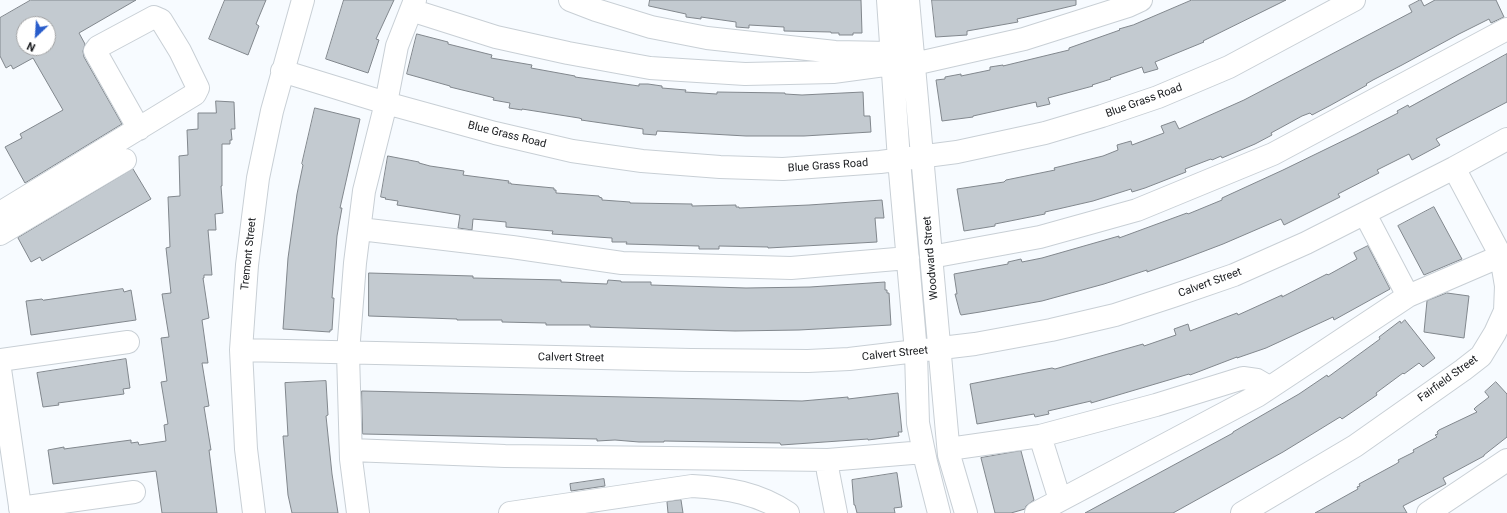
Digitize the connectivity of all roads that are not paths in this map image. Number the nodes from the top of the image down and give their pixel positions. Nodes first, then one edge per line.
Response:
1 (303, 0) edge
2 (570, 0) edge
3 (888, 0) edge
4 (908, 0) edge
5 (1141, 0) edge
6 (1354, 0) edge
7 (413, 5) edge
8 (1507, 29) edge
9 (891, 59) junction
10 (914, 64) junction
11 (282, 71) junction
12 (386, 103) junction
13 (139, 129) junction
14 (1507, 139) edge
15 (922, 158) junction
16 (125, 160) dead end
17 (899, 160) junction
18 (1454, 168) junction
19 (0, 213) edge
20 (1365, 214) junction
21 (360, 229) junction
22 (0, 234) edge
23 (1501, 256) junction
24 (931, 257) junction
25 (908, 258) junction
26 (1408, 296) junction
27 (128, 342) dead end
28 (939, 349) junction
29 (241, 350) junction
30 (916, 352) junction
31 (348, 353) junction
32 (0, 360) edge
33 (0, 369) edge
34 (1269, 387) junction
35 (4, 428) edge
36 (1040, 436) junction
37 (949, 449) junction
38 (351, 450) junction
39 (924, 452) junction
40 (828, 460) junction
41 (1507, 460) edge
42 (134, 492) dead end
43 (1060, 500) junction
44 (21, 511) edge
45 (254, 513) edge
46 (358, 513) edge
47 (510, 513) edge
48 (788, 513) edge
49 (836, 513) edge
50 (939, 513) edge
51 (966, 513) edge
52 (1036, 513) edge
53 (1242, 513) edge
54 (1428, 513) edge

1 - 11 street, Tremont Street
2 - 9 street
3 - 9 street
4 - 10 street, Woodward Street
5 - 10 street
6 - 15 street, Blue Grass Road
7 - 9 street
7 - 12 street
8 - 24 street
9 - 17 street
10 - 15 street, Woodward Street
11 - 12 street, Blue Grass Road
11 - 29 street, Tremont Street
12 - 17 street, Blue Grass Road
12 - 21 street
13 - 13 street
13 - 19 street
14 - 18 street, Calvert Street
15 - 17 street, Blue Grass Road
15 - 24 street, Woodward Street
16 - 22 street
17 - 25 street
18 - 20 street, Calvert Street
18 - 23 street, Fairfield Street
20 - 26 street
20 - 28 street, Calvert Street
21 - 25 street
21 - 31 street
23 - 26 street
23 - 53 street, Fairfield Street
24 - 28 street, Woodward Street
25 - 30 street
26 - 34 street
27 - 32 street
28 - 30 street, Calvert Street
28 - 37 street, Woodward Street
29 - 31 street, Calvert Street
29 - 45 street, Tremont Street
30 - 31 street, Calvert Street
30 - 39 street
31 - 38 street
33 - 35 street
34 - 36 street
34 - 43 street
35 - 44 street
36 - 37 street
36 - 43 street
37 - 51 street, Woodward Street
38 - 40 street
38 - 46 street
39 - 40 street
39 - 50 street
40 - 49 street
41 - 54 street
42 - 44 street
43 - 52 street
47 - 48 street

